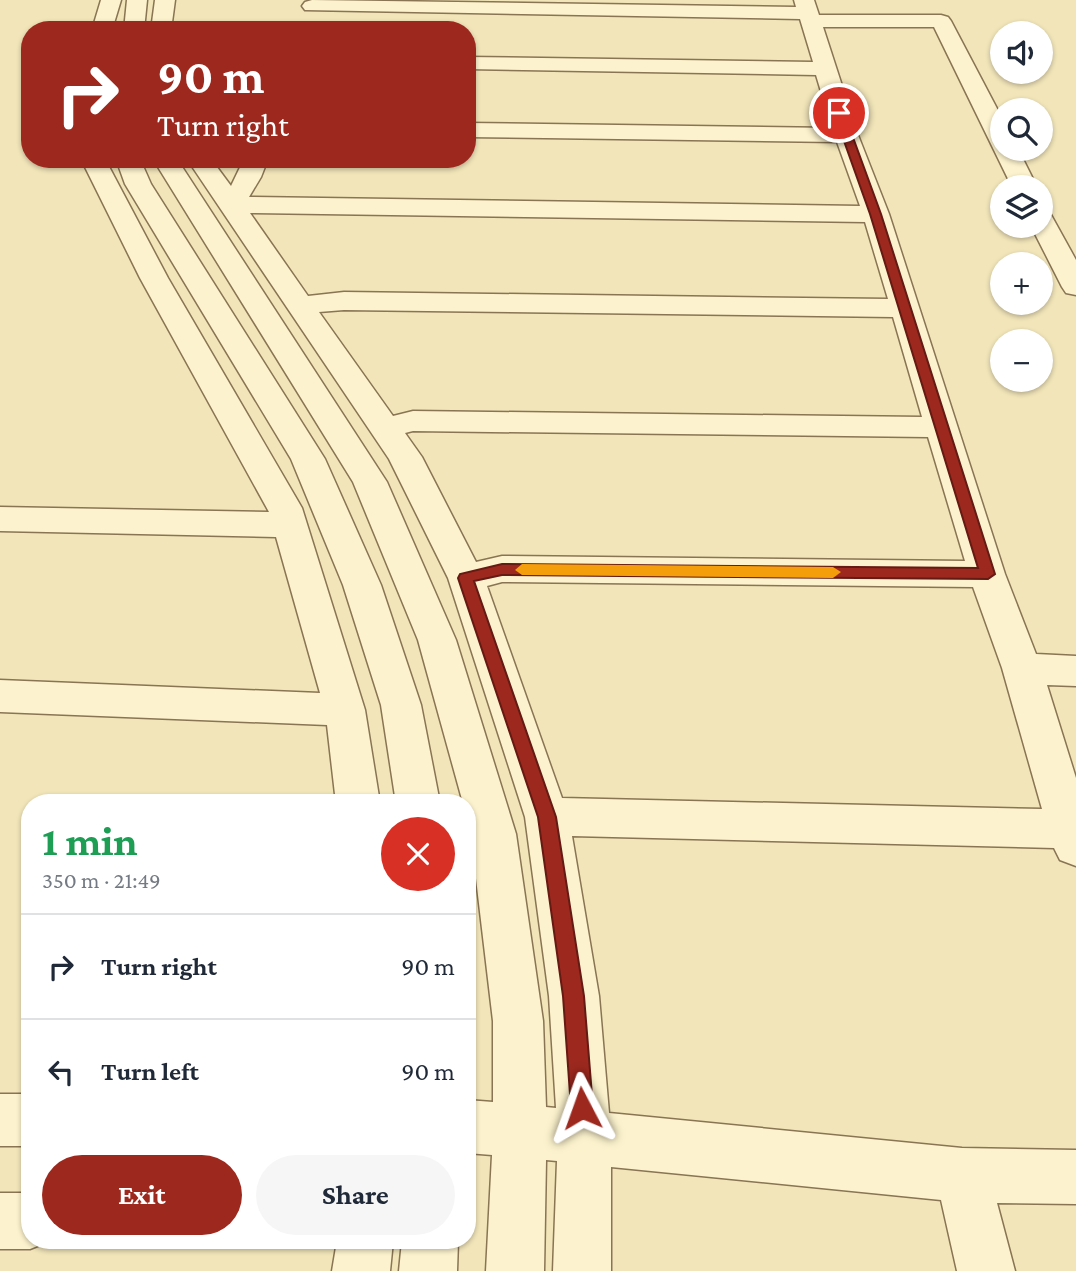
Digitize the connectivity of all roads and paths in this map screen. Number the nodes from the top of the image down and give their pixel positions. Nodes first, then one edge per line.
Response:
1 (111, 0) edge
2 (137, 0) edge
3 (165, 0) edge
4 (313, 3) edge
5 (807, 11) edge
6 (105, 21) edge
7 (135, 21) edge
8 (162, 21) edge
9 (307, 21) edge
10 (476, 63) edge
11 (825, 69) junction
12 (990, 117) edge
13 (476, 130) edge
14 (846, 135) junction
15 (98, 168) edge
16 (132, 168) edge
17 (170, 168) edge
18 (205, 168) edge
19 (252, 168) edge
20 (231, 205) junction
21 (876, 214) junction
22 (1051, 238) edge
23 (1076, 287) edge
24 (300, 304) junction
25 (905, 309) junction
26 (941, 427) junction
27 (386, 428) junction
28 (0, 519) edge
29 (290, 525) junction
30 (988, 574) junction
31 (466, 578) junction
32 (1022, 668) junction
33 (1076, 671) edge
34 (0, 696) edge
35 (345, 710) junction
36 (357, 794) edge
37 (416, 794) edge
38 (547, 817) junction
39 (1073, 837) edge
40 (0, 1120) edge
41 (21, 1120) edge
42 (476, 1127) edge
43 (520, 1130) junction
44 (584, 1136) junction
45 (962, 1175) junction
46 (1076, 1177) edge
47 (0, 1221) edge
48 (21, 1221) edge
49 (364, 1249) edge
50 (429, 1249) edge
51 (361, 1271) edge
52 (428, 1271) edge
53 (515, 1271) edge
54 (582, 1271) edge
55 (986, 1271) edge

1 - 6 street
2 - 7 street
3 - 8 street
4 - 5 street
4 - 9 street
5 - 11 street
5 - 12 street
10 - 11 street
11 - 14 street
13 - 14 street
14 - 21 street
15 - 29 street
16 - 37 street
17 - 43 street
18 - 20 street
19 - 20 street
20 - 21 street
20 - 24 street
21 - 25 street
22 - 23 street
24 - 25 street
24 - 27 street
25 - 26 street
26 - 27 street
26 - 30 street
27 - 31 street
28 - 29 street
29 - 35 street
30 - 31 street
30 - 32 street
31 - 38 street
32 - 33 street
32 - 39 street
34 - 35 street
35 - 36 street
38 - 39 street
38 - 44 street
40 - 41 street
42 - 43 street
43 - 44 street
43 - 53 street
44 - 45 street
44 - 54 street
45 - 46 street
45 - 55 street
47 - 48 street
49 - 51 street
50 - 52 street

